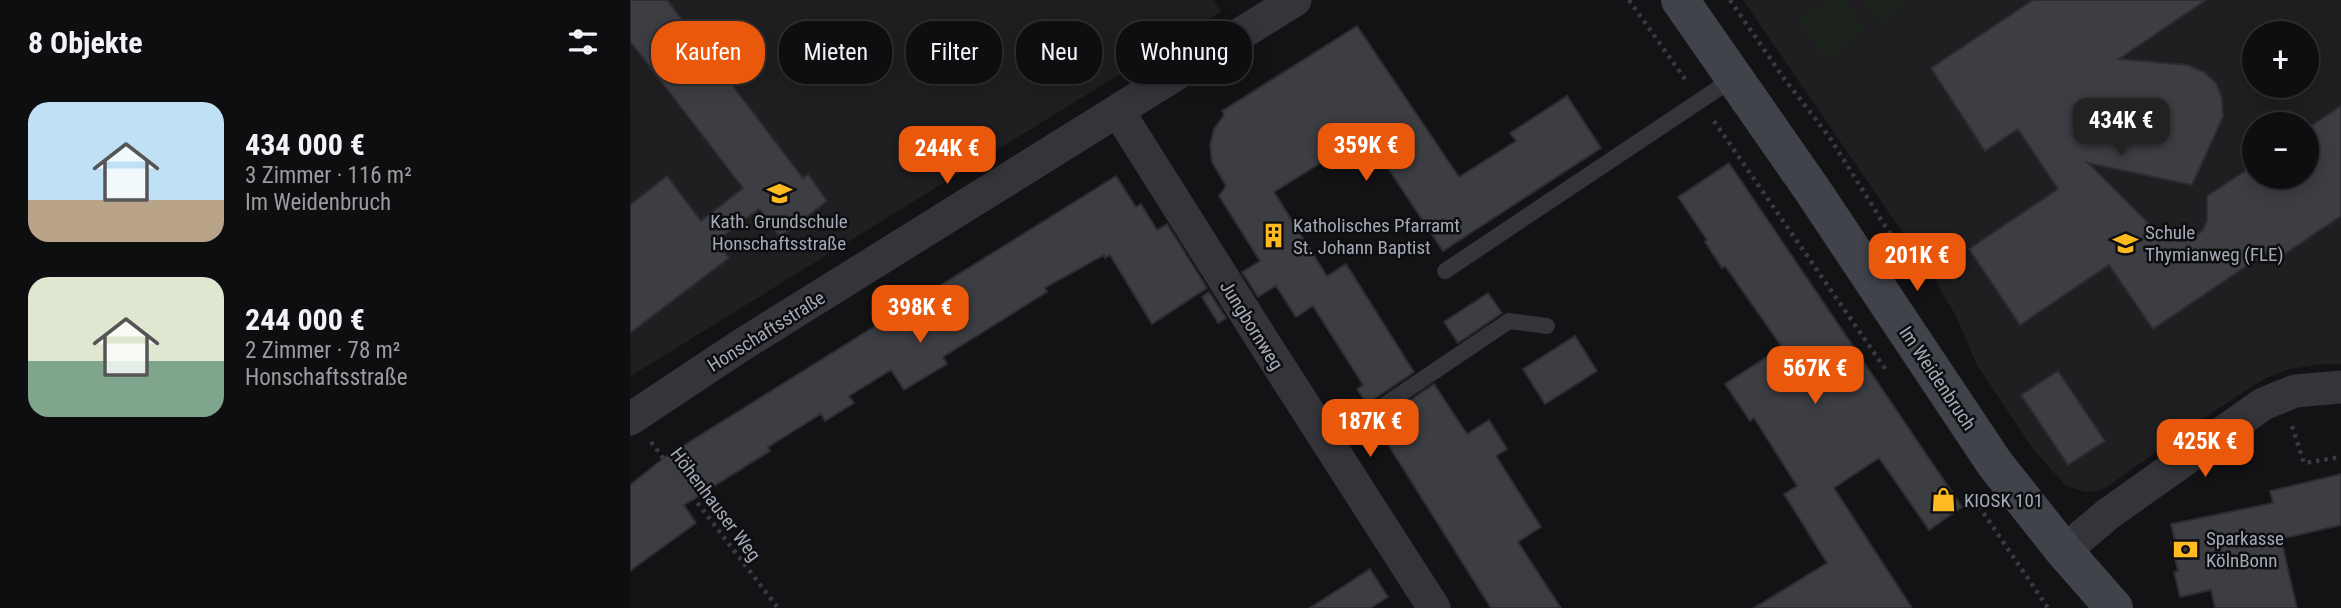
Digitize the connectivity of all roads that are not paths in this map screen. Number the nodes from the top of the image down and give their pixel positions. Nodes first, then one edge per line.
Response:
1 (1295, 0) edge
2 (1680, 0) edge
3 (1734, 78) junction
4 (1118, 111) junction
5 (1445, 271) dead end
6 (1547, 326) dead end
7 (2341, 387) edge
8 (631, 418) edge
9 (1328, 443) junction
10 (2064, 551) junction
11 (1434, 608) edge
12 (2114, 608) edge

1 - 4 street, Honschaftsstraße
2 - 3 street, Im Weidenbruch
3 - 5 lane
3 - 10 street, Im Weidenbruch
4 - 8 street, Honschaftsstraße
4 - 9 street, Jungbornweg
6 - 9 lane
7 - 10 street
9 - 11 street, Jungbornweg
10 - 12 street, Im Weidenbruch

